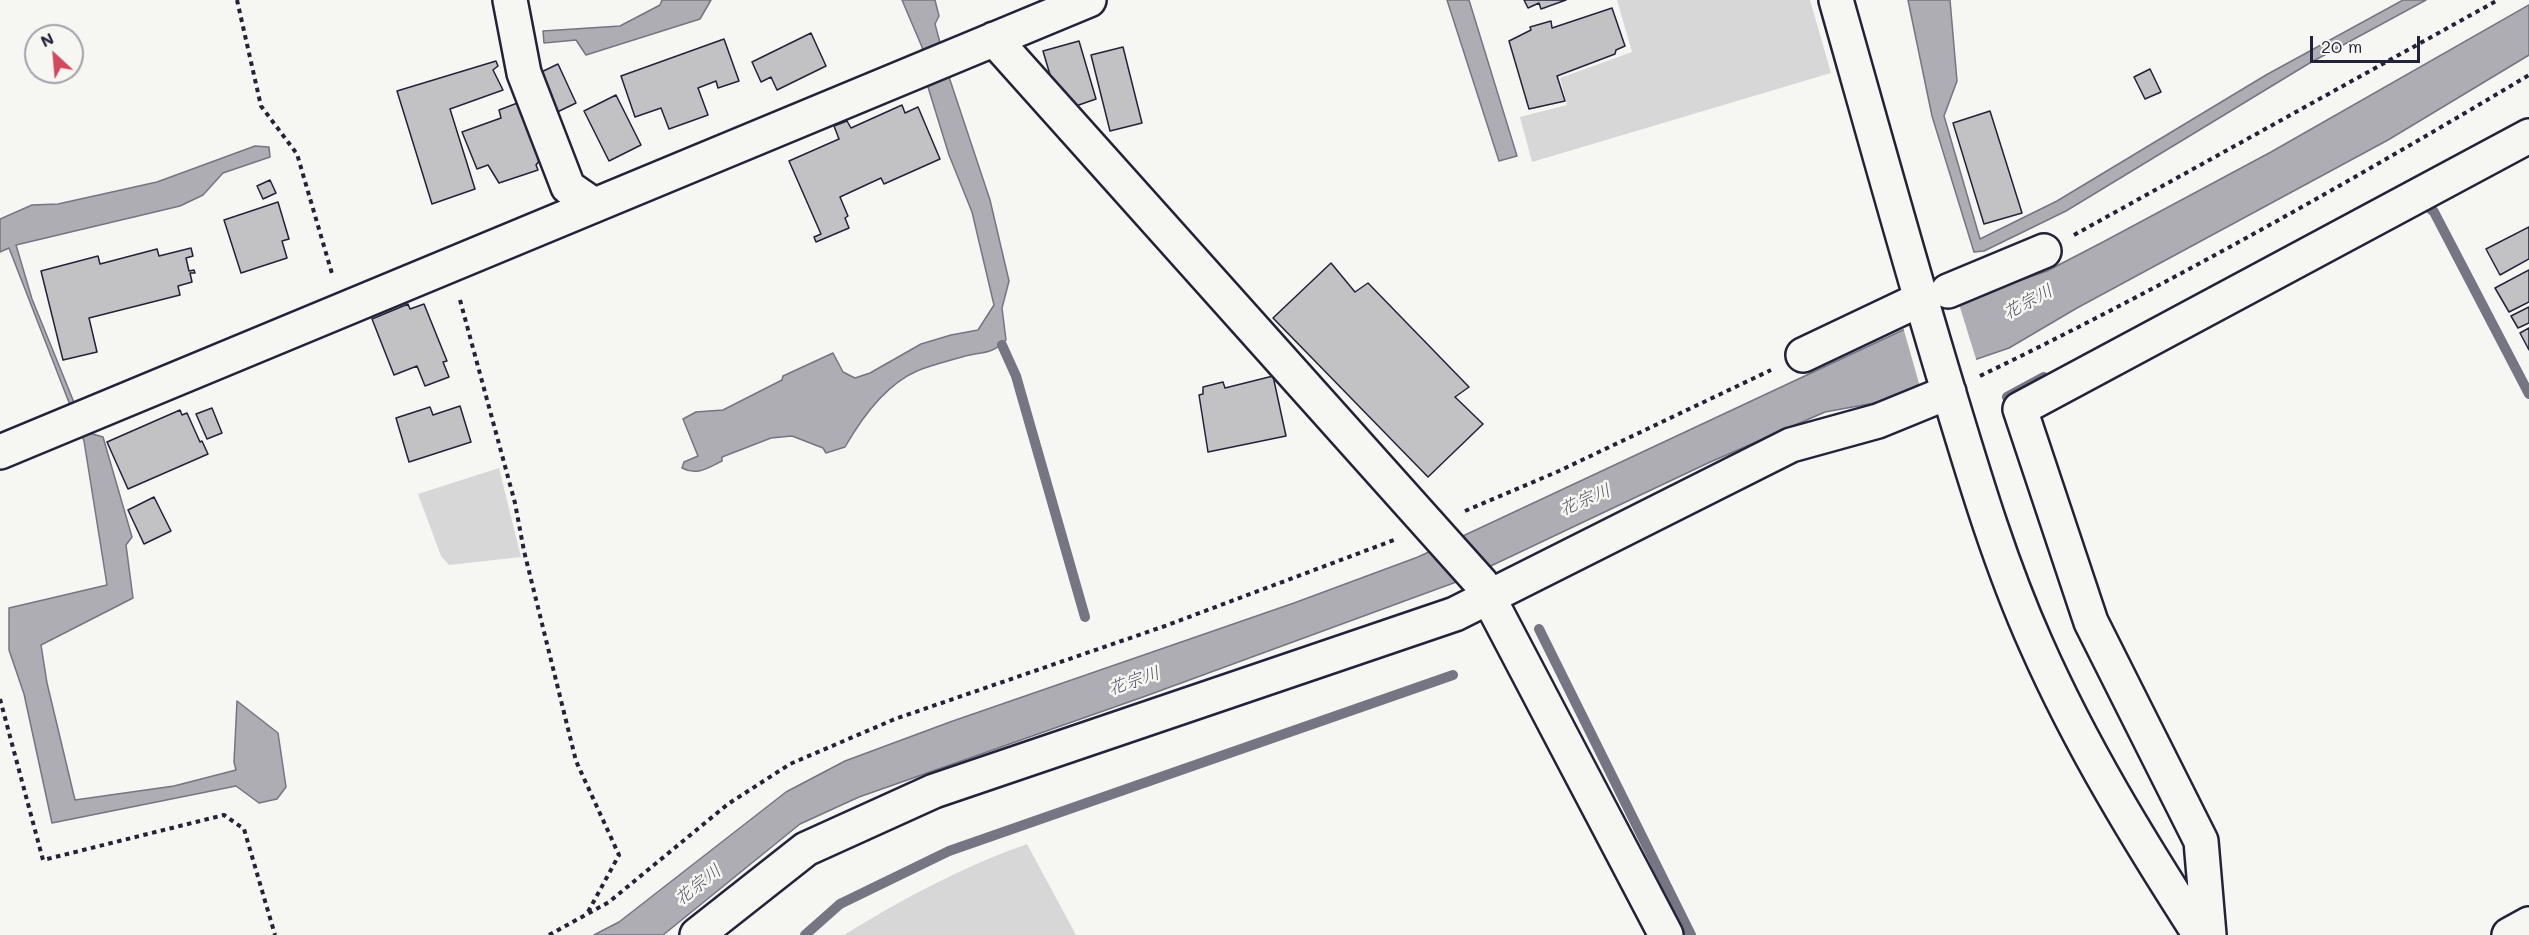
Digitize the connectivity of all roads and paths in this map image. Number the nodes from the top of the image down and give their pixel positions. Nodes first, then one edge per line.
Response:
1 (237, 0) edge
2 (510, 0) edge
3 (1836, 0) edge
4 (2498, 0) edge
5 (1076, 3) edge
6 (994, 39) junction
7 (2529, 75) edge
8 (2529, 136) edge
9 (594, 205) junction
10 (2044, 251) joint
11 (450, 265) junction
12 (1931, 300) junction
13 (343, 310) junction
14 (1803, 355) joint
15 (1956, 385) junction
16 (0, 452) edge
17 (1437, 532) junction
18 (1485, 590) junction
19 (0, 699) edge
20 (588, 913) junction
21 (2529, 924) edge
22 (275, 935) edge
23 (549, 935) edge
24 (697, 935) edge
25 (1666, 935) edge
26 (2200, 935) edge
27 (2209, 935) edge
28 (2509, 935) edge

1 - 13 path
2 - 9 street
3 - 12 street
4 - 10 path
5 - 6 street
6 - 9 street
6 - 17 street
7 - 15 path
8 - 27 street
9 - 11 street
10 - 12 street
11 - 13 street
11 - 20 path
12 - 14 street
12 - 15 street
13 - 16 street
14 - 17 path
15 - 18 street
15 - 26 street
17 - 18 street
17 - 20 path
18 - 24 street
18 - 25 street
19 - 22 path
20 - 23 path
21 - 28 street

